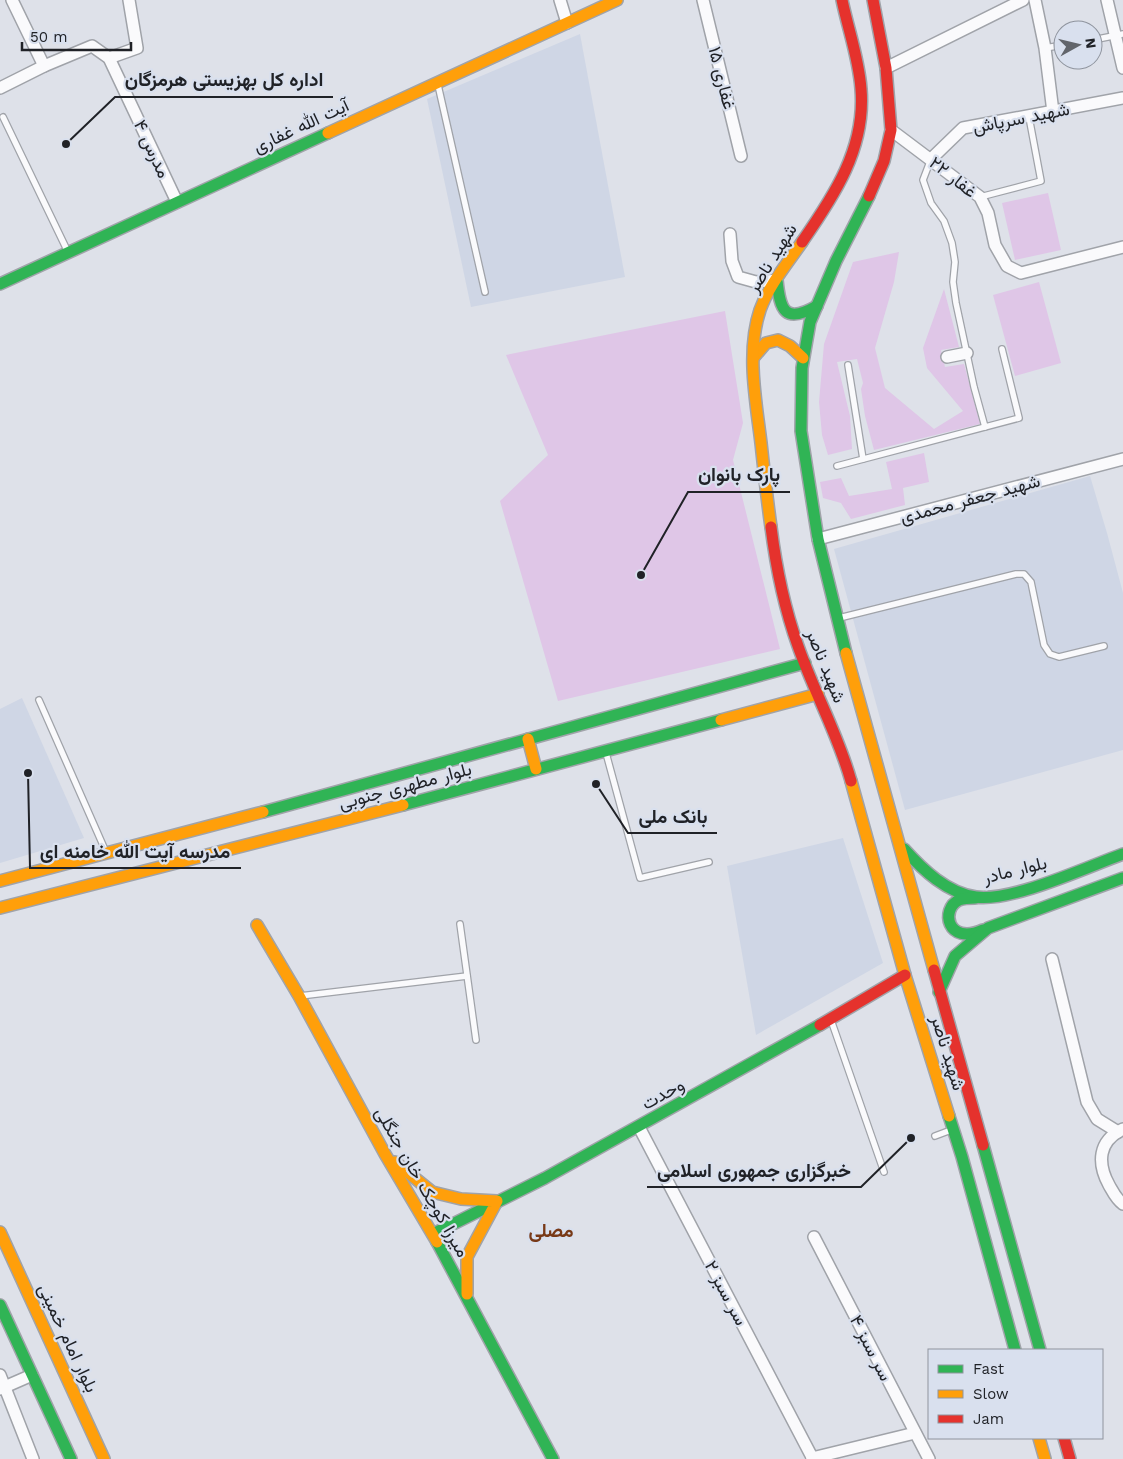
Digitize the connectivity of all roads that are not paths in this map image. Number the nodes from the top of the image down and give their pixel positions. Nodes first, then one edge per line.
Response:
1 (12, 0) edge
2 (129, 0) edge
3 (560, 0) edge
4 (617, 0) edge
5 (703, 0) edge
6 (842, 0) edge
7 (874, 0) edge
8 (1023, 0) edge
9 (1035, 0) edge
10 (1108, 0) edge
11 (567, 23) junction
12 (1119, 35) edge
13 (1103, 38) edge
14 (1053, 47) edge
15 (1045, 48) junction
16 (109, 58) junction
17 (44, 66) junction
18 (886, 68) junction
19 (1123, 68) edge
20 (438, 82) junction
21 (0, 88) edge
22 (1123, 98) edge
23 (1052, 112) junction
24 (4, 117) dead end
25 (1029, 117) junction
26 (891, 130) junction
27 (741, 156) dead end
28 (931, 159) junction
29 (980, 197) junction
30 (177, 202) junction
31 (730, 234) dead end
32 (1123, 247) edge
33 (68, 253) junction
34 (777, 280) junction
35 (0, 284) edge
36 (485, 292) dead end
37 (817, 306) junction
38 (1002, 349) dead end
39 (967, 353) junction
40 (754, 357) junction
41 (947, 357) dead end
42 (803, 358) junction
43 (848, 365) dead end
44 (985, 427) junction
45 (862, 459) junction
46 (1123, 459) edge
47 (837, 466) dead end
48 (818, 539) junction
49 (836, 618) junction
50 (1104, 646) dead end
51 (805, 663) junction
52 (818, 694) junction
53 (39, 700) dead end
54 (528, 739) junction
55 (606, 751) junction
56 (536, 770) junction
57 (901, 846) junction
58 (161, 853) junction
59 (106, 854) junction
60 (1123, 854) edge
61 (709, 862) dead end
62 (1123, 878) edge
63 (0, 881) edge
64 (977, 898) junction
65 (0, 908) edge
66 (460, 924) dead end
67 (257, 925) dead end
68 (988, 928) junction
69 (1052, 959) dead end
70 (905, 975) junction
71 (467, 976) junction
72 (940, 992) junction
73 (299, 996) junction
74 (831, 1019) junction
75 (476, 1040) dead end
76 (639, 1127) junction
77 (953, 1129) junction
78 (1120, 1130) edge
79 (935, 1136) dead end
80 (985, 1149) junction
81 (385, 1154) junction
82 (962, 1157) junction
83 (884, 1172) dead end
84 (498, 1201) junction
85 (1123, 1204) edge
86 (0, 1232) edge
87 (433, 1234) junction
88 (814, 1237) dead end
89 (467, 1297) junction
90 (0, 1305) edge
91 (1015, 1349) edge
92 (1040, 1349) edge
93 (0, 1375) edge
94 (32, 1375) junction
95 (3, 1388) edge
96 (915, 1433) junction
97 (1039, 1439) edge
98 (1064, 1439) edge
99 (33, 1459) edge
100 (70, 1459) edge
101 (104, 1459) edge
102 (553, 1459) edge
103 (813, 1459) edge
104 (929, 1459) edge
105 (1045, 1459) edge
106 (1070, 1459) edge

1 - 17 street
2 - 16 street
3 - 11 street
4 - 11 main road, آیت الله غفاری
5 - 27 street, غفاری ۱۵
6 - 34 main road, شهید ناصر
7 - 18 main road, شهید ناصر
8 - 18 street
9 - 15 street
10 - 12 street
11 - 20 main road, آیت الله غفاری
12 - 13 lane
12 - 19 street
14 - 15 lane
15 - 23 street
16 - 17 street
16 - 30 street, مدرس ۴
17 - 21 street
18 - 26 main road, شهید ناصر
20 - 30 main road, آیت الله غفاری
20 - 36 lane
22 - 23 street, شهید سرپاش
23 - 25 street, شهید سرپاش
24 - 33 lane
25 - 28 street, شهید سرپاش
25 - 29 lane
26 - 28 street, غفار ۲۲
26 - 37 main road, شهید ناصر
28 - 29 street, غفار ۲۲
28 - 39 lane
29 - 32 street, غفار ۲۲
30 - 33 main road, آیت الله غفاری
31 - 34 street
33 - 35 main road, آیت الله غفاری
34 - 37 main road
34 - 40 main road, شهید ناصر
37 - 42 main road, شهید ناصر
38 - 44 lane
39 - 41 street
39 - 44 lane
40 - 42 main road
40 - 51 main road, شهید ناصر
42 - 48 main road, شهید ناصر
43 - 45 lane
44 - 45 lane
45 - 47 lane
46 - 48 street, شهید جعفر محمدی
48 - 49 main road, شهید ناصر
49 - 50 lane
49 - 57 main road, شهید ناصر
51 - 52 main road, شهید ناصر
51 - 54 main road, بلوار مطهری جنوبی
52 - 55 main road, بلوار مطهری جنوبی
52 - 70 main road, شهید ناصر
53 - 59 lane
54 - 56 main road
54 - 58 main road, بلوار مطهری جنوبی
55 - 56 main road, بلوار مطهری جنوبی
55 - 61 lane
56 - 58 main road, بلوار مطهری جنوبی
57 - 64 main road, بلوار مادر
57 - 72 main road, شهید ناصر
58 - 59 main road, بلوار مطهری جنوبی
58 - 65 main road, بلوار مطهری جنوبی
59 - 63 main road, بلوار مطهری جنوبی
60 - 64 main road, بلوار مادر
62 - 68 main road
64 - 68 main road
66 - 71 lane
67 - 73 main road, میرزا کوچک خان جنگلی
68 - 72 main road
69 - 78 street
70 - 74 main road, وحدت
70 - 77 main road, شهید ناصر
71 - 73 lane
71 - 75 lane
72 - 80 main road, شهید ناصر
73 - 81 main road, میرزا کوچک خان جنگلی
74 - 76 main road, وحدت
74 - 83 lane
76 - 84 main road, وحدت
76 - 103 street, سر سبز ۲
77 - 79 lane
77 - 82 main road, شهید ناصر
78 - 85 street
80 - 82 main road
80 - 92 main road, شهید ناصر
81 - 84 main road
81 - 87 main road, میرزا کوچک خان جنگلی
82 - 91 main road, شهید ناصر
84 - 87 main road, وحدت
84 - 89 main road
86 - 101 main road, بلوار امام خمینی
87 - 89 main road, میرزا کوچک خان جنگلی
88 - 96 street, سر سبز ۴
89 - 102 main road, میرزا کوچک خان جنگلی
90 - 94 main road
93 - 95 street
94 - 95 street
94 - 100 main road
95 - 99 street
96 - 103 street
96 - 104 street, سر سبز ۴
97 - 105 main road
98 - 106 main road

